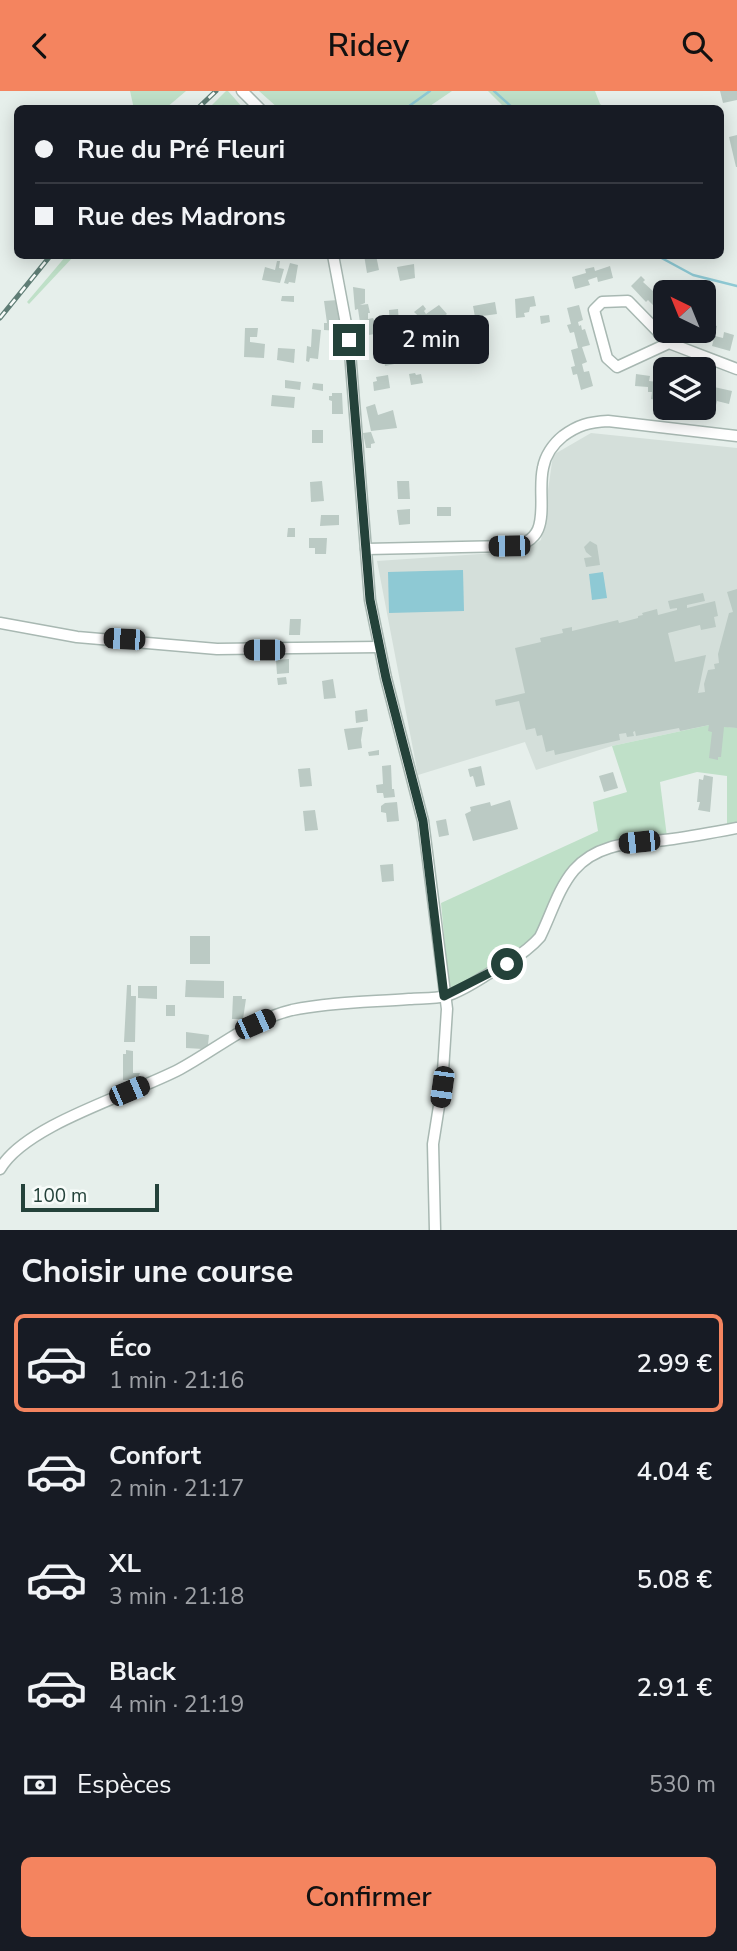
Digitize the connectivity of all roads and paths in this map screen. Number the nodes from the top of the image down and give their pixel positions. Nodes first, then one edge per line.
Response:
1 (242, 91) edge
2 (256, 105) edge
3 (334, 259) edge
4 (669, 343) junction
5 (737, 369) edge
6 (737, 436) edge
7 (366, 549) junction
8 (0, 623) edge
9 (379, 647) junction
10 (737, 828) edge
11 (444, 996) junction
12 (0, 1169) edge
13 (435, 1230) edge

1 - 2 street
3 - 7 street
4 - 4 street
4 - 5 street
6 - 7 street
7 - 9 street
8 - 9 street
9 - 11 street
10 - 11 street
11 - 12 street
11 - 13 street

